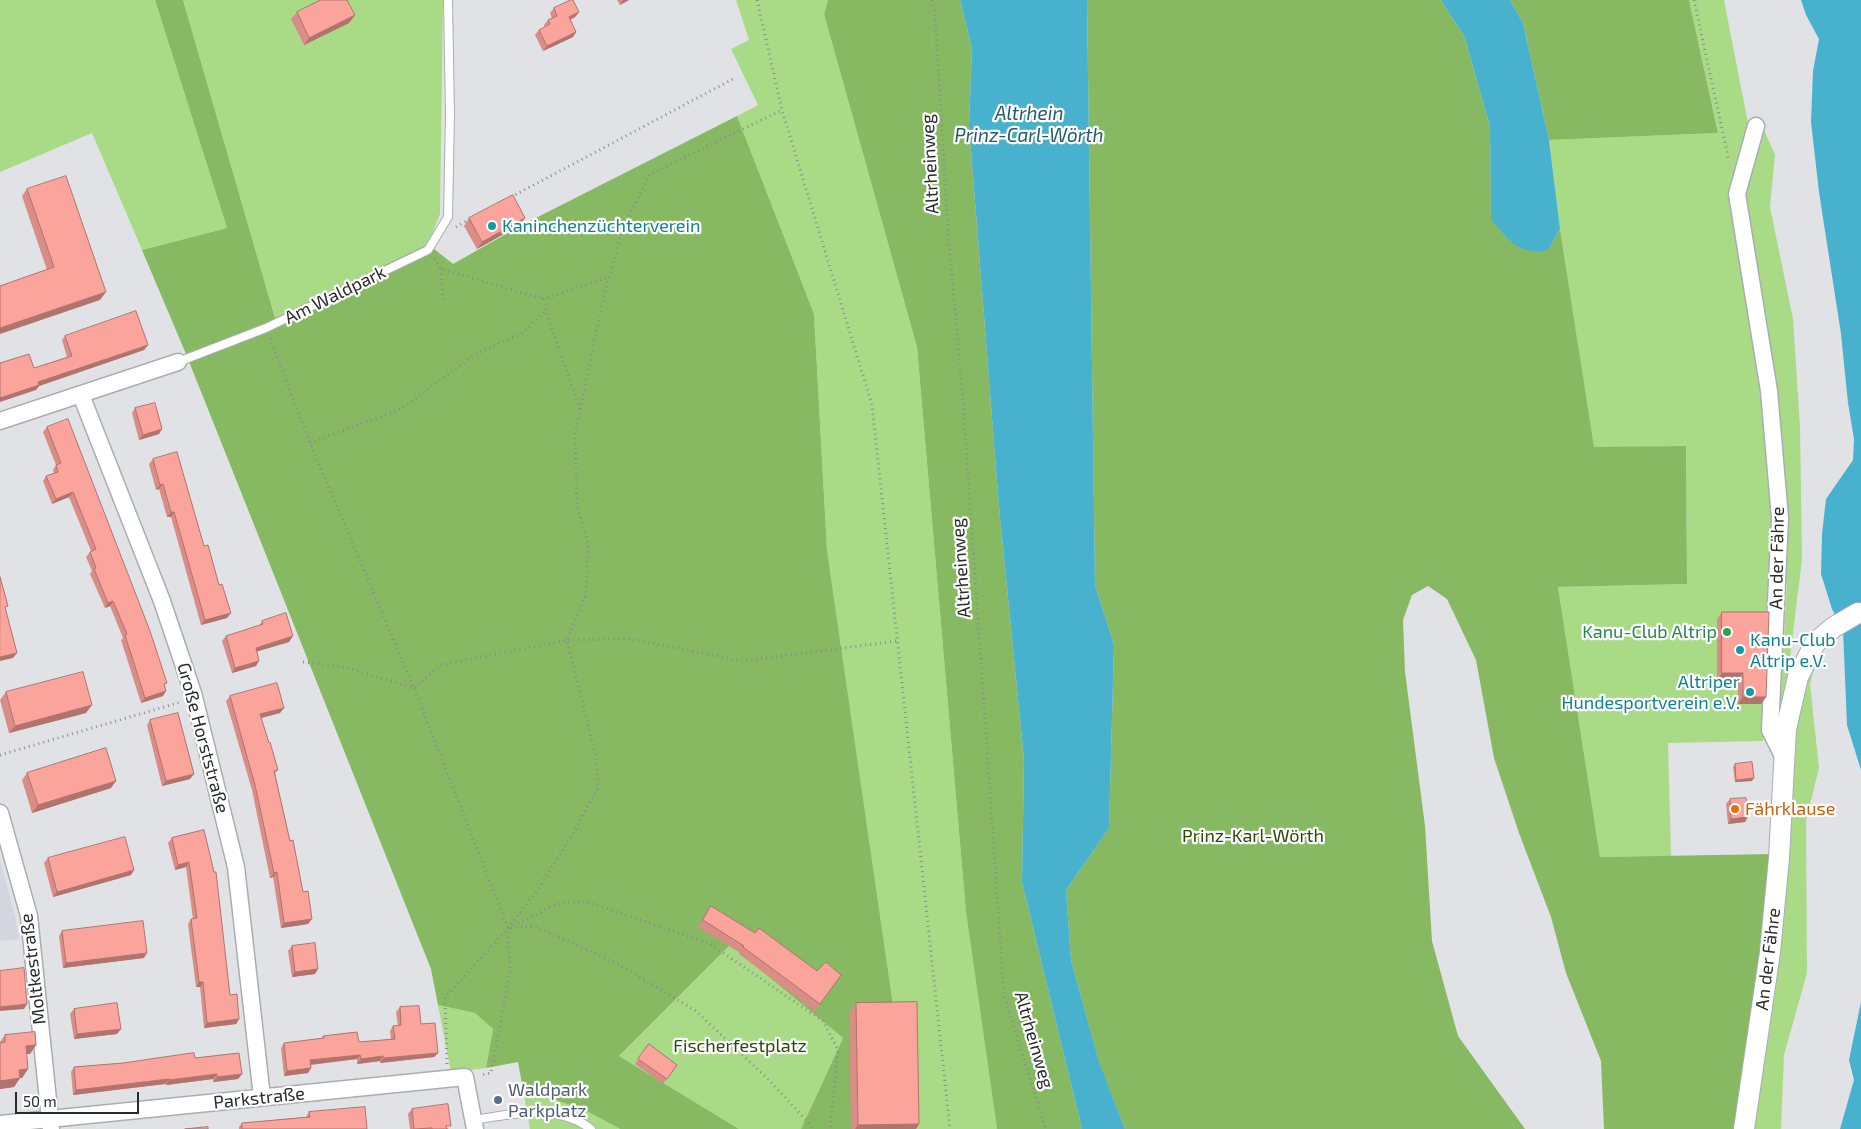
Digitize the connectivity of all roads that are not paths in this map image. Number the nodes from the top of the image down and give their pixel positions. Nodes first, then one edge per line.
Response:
1 (448, 0) edge
2 (1756, 126) dead end
3 (178, 362) joint
4 (81, 395) junction
5 (0, 421) edge
6 (1858, 613) dead end
7 (1784, 758) junction
8 (0, 813) edge
9 (262, 1097) junction
10 (0, 1124) edge
11 (50, 1124) edge
12 (474, 1125) edge
13 (591, 1129) edge
14 (1744, 1129) edge

1 - 3 lane, Am Waldpark
2 - 7 street, An der Fähre
3 - 4 street, Am Waldpark
4 - 5 street, Am Waldpark
4 - 9 street, Große Horststraße
6 - 7 street
7 - 14 street, An der Fähre
8 - 11 street, Moltkestraße
9 - 11 street, Parkstraße
9 - 12 street, Parkstraße
10 - 11 street, Parkstraße
12 - 13 lane

